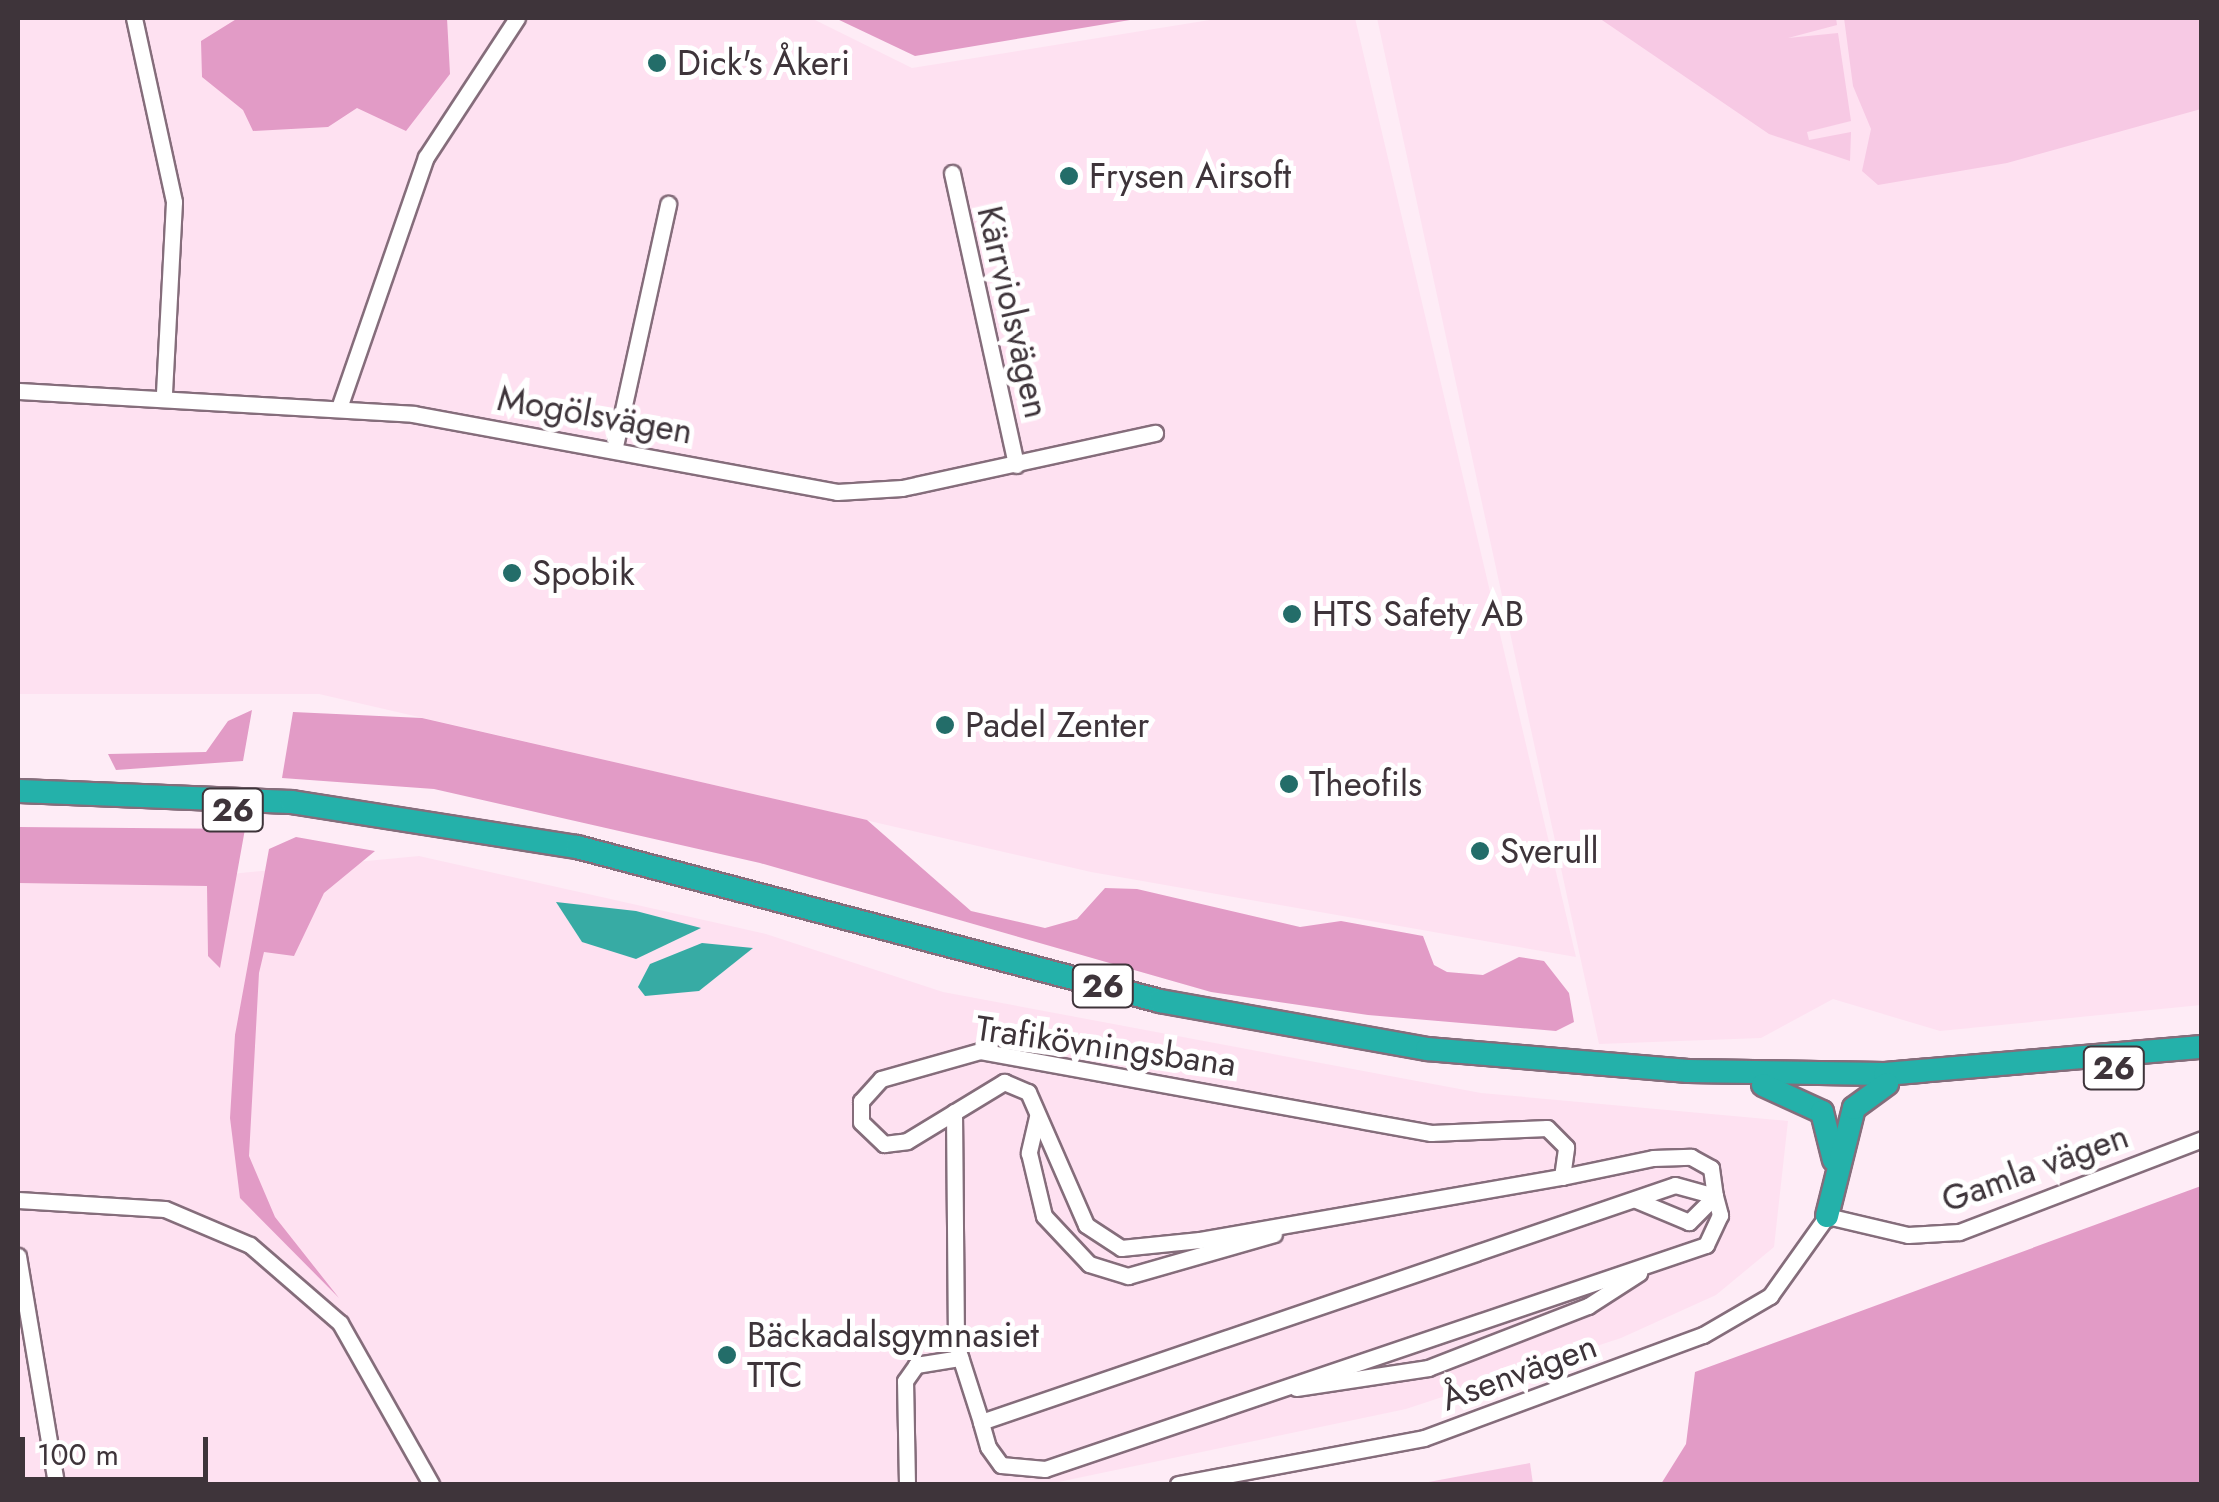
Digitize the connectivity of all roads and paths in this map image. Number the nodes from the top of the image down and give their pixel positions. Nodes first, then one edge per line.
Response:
1 (134, 18) edge
2 (517, 18) edge
3 (952, 173) dead end
4 (668, 204) dead end
5 (18, 391) edge
6 (164, 394) junction
7 (340, 405) junction
8 (1155, 433) dead end
9 (615, 446) junction
10 (1016, 464) junction
11 (18, 791) edge
12 (18, 802) edge
13 (2202, 1047) edge
14 (2202, 1056) edge
15 (1888, 1084) junction
16 (1763, 1085) junction
17 (954, 1112) junction
18 (1037, 1117) junction
19 (2202, 1139) edge
20 (1835, 1174) junction
21 (1562, 1177) junction
22 (1714, 1196) junction
23 (18, 1200) edge
24 (1636, 1200) junction
25 (1827, 1216) junction
26 (1307, 1221) junction
27 (18, 1256) edge
28 (1658, 1260) junction
29 (960, 1358) junction
30 (1282, 1388) junction
31 (981, 1422) junction
32 (56, 1484) edge
33 (432, 1484) edge
34 (907, 1484) edge
35 (1178, 1484) edge

1 - 6 street
2 - 7 street
3 - 10 street, Kärrviolsvägen
4 - 9 street
5 - 6 street, Mogölsvägen
6 - 7 street, Mogölsvägen
7 - 9 street, Mogölsvägen
8 - 10 street, Mogölsvägen
9 - 10 street, Mogölsvägen
11 - 13 highway, 26
12 - 16 highway, 26
14 - 15 highway, 26
15 - 16 highway, 26
15 - 20 highway
16 - 20 highway
17 - 18 street, Trafikövningsbana
17 - 21 street, Trafikövningsbana
17 - 29 street
18 - 26 street, Trafikövningsbana
18 - 26 street, Trafikövningsbana
19 - 25 street, Gamla vägen
20 - 25 highway
21 - 22 street, Trafikövningsbana
21 - 26 street, Trafikövningsbana
22 - 24 street
22 - 24 street
22 - 28 street
23 - 33 street
24 - 31 street
25 - 35 street, Åsenvägen
27 - 32 street
28 - 30 street
28 - 30 street
29 - 31 street
29 - 34 street
30 - 31 street

